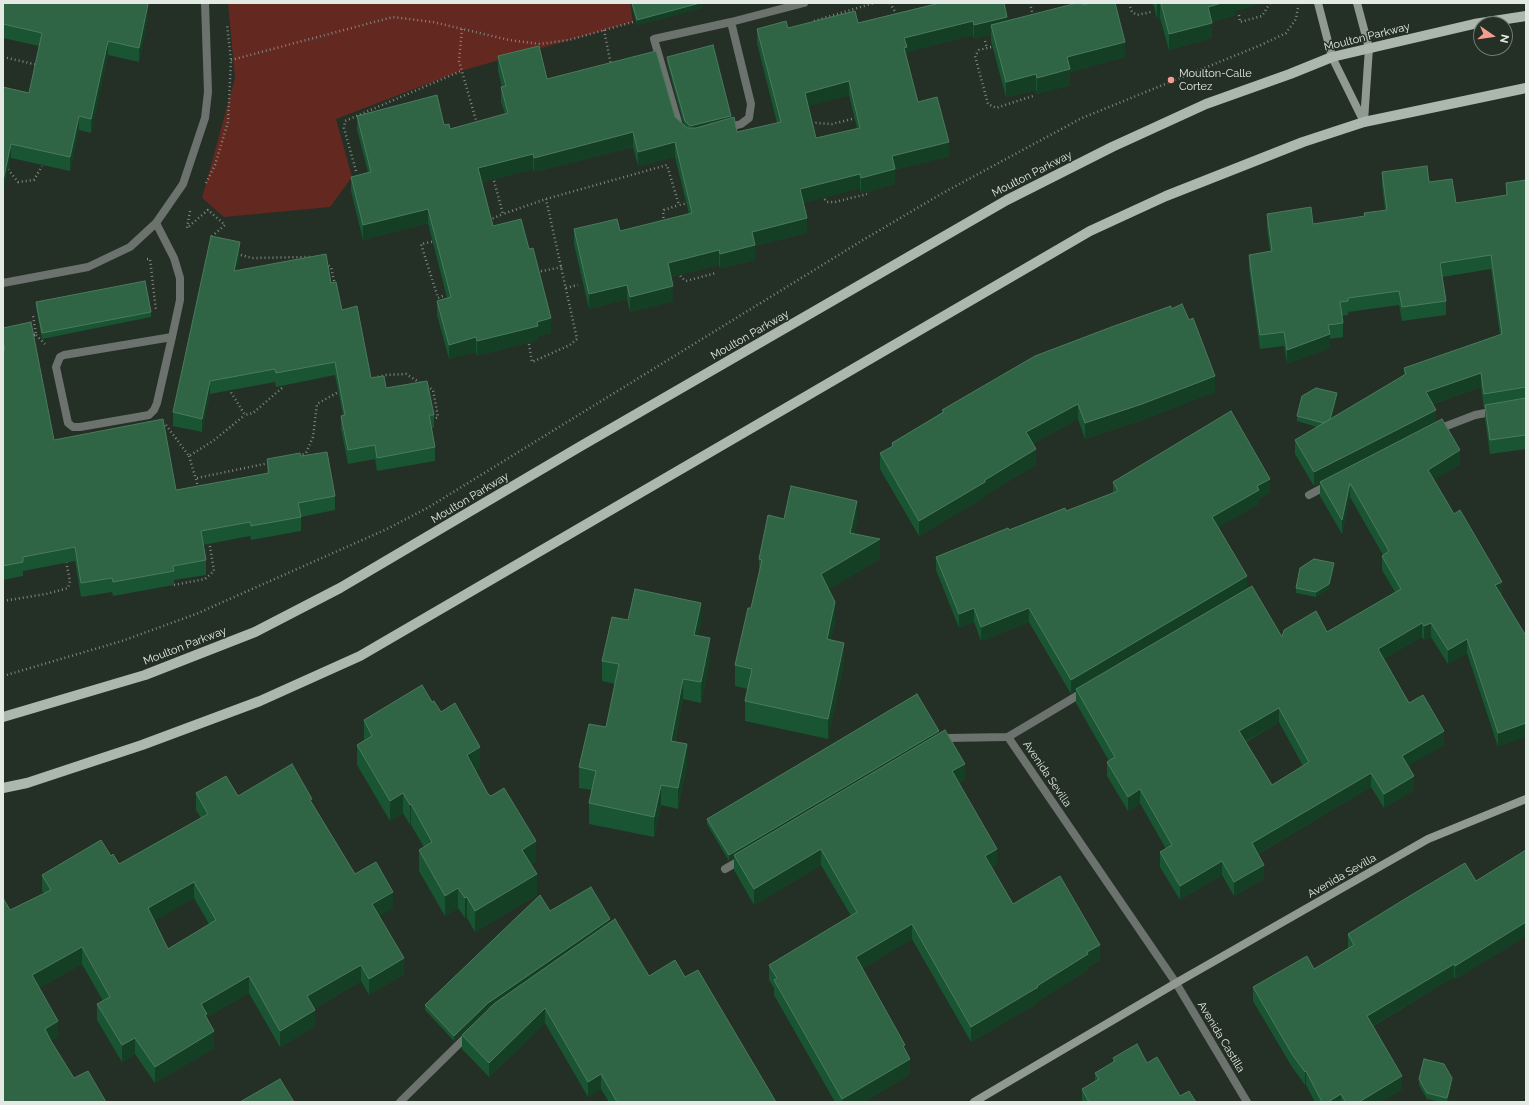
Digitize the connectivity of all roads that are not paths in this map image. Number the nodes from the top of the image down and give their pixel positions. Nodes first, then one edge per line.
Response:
1 (205, 3) edge
2 (804, 3) edge
3 (1318, 3) edge
4 (1357, 3) edge
5 (1526, 16) edge
6 (731, 22) junction
7 (1369, 48) junction
8 (1332, 57) junction
9 (1526, 88) edge
10 (1364, 122) junction
11 (718, 131) edge
12 (688, 137) edge
13 (156, 223) junction
14 (3, 283) edge
15 (172, 337) junction
16 (1504, 410) edge
17 (1426, 435) edge
18 (1336, 481) edge
19 (1309, 495) dead end
20 (1096, 685) edge
21 (3, 717) edge
22 (1008, 737) junction
23 (934, 746) edge
24 (3, 788) edge
25 (1526, 799) edge
26 (752, 853) edge
27 (725, 869) dead end
28 (1176, 983) junction
29 (474, 1029) edge
30 (400, 1102) edge
31 (974, 1102) edge
32 (1247, 1102) edge

1 - 13 street
2 - 6 street
3 - 8 street
4 - 7 street
5 - 7 main road, Moulton Parkway
6 - 11 street
6 - 12 street
7 - 8 main road, Moulton Parkway
7 - 10 street
8 - 10 street
8 - 21 main road, Moulton Parkway
9 - 10 main road
10 - 24 main road
13 - 14 street
13 - 15 street
15 - 15 street
16 - 17 street
18 - 19 street
20 - 22 street
22 - 23 street
22 - 28 street, Avenida Sevilla
25 - 28 street, Avenida Sevilla
26 - 27 street
28 - 31 street, Avenida Sevilla
28 - 32 street, Avenida Castilla
29 - 30 street

